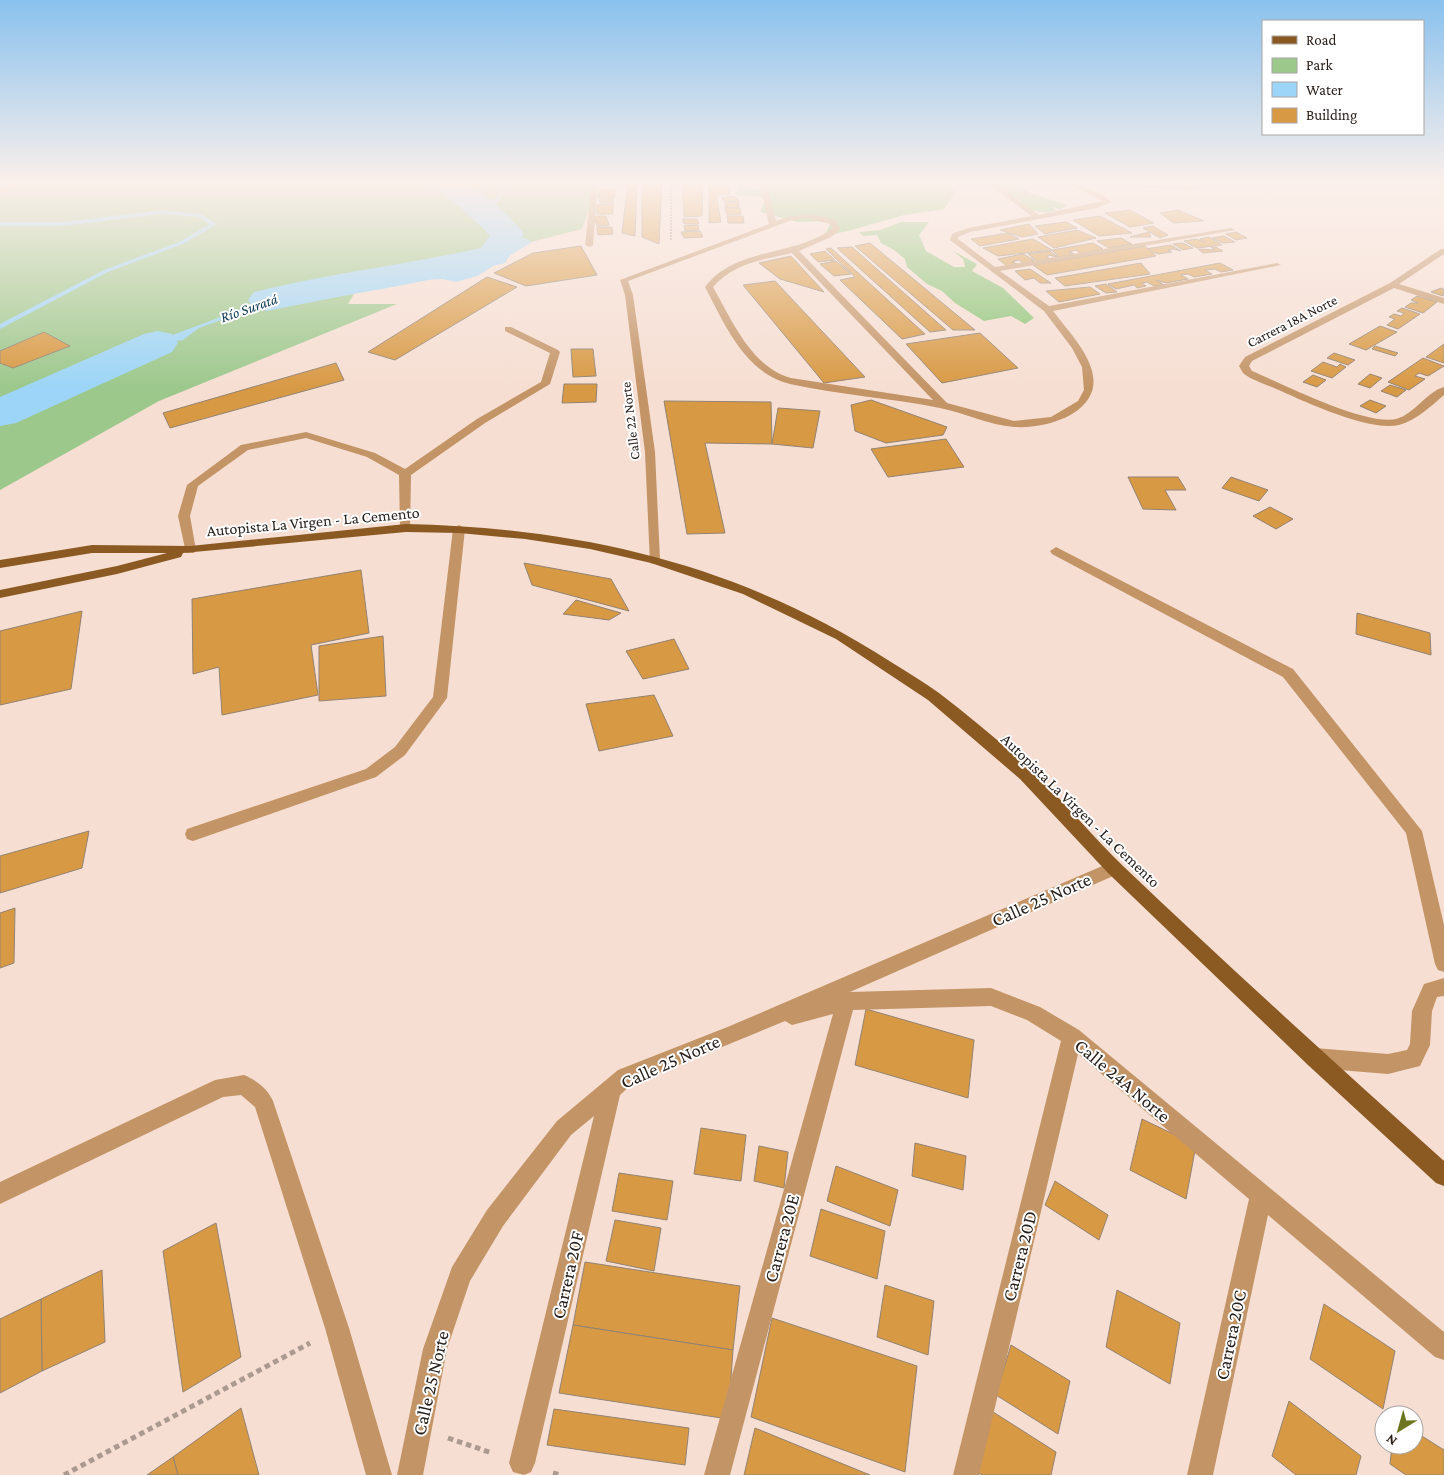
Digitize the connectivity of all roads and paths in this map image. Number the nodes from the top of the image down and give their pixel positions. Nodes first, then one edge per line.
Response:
1 (671, 250) edge
2 (702, 250) edge
3 (794, 250) joint
4 (968, 250) edge
5 (1111, 250) edge
6 (1444, 251) edge
7 (671, 261) junction
8 (1278, 265) dead end
9 (995, 269) junction
10 (1393, 285) junction
11 (1444, 301) edge
12 (1047, 309) junction
13 (508, 329) dead end
14 (1444, 390) edge
15 (944, 405) junction
16 (405, 474) junction
17 (406, 528) junction
18 (460, 529) junction
19 (190, 550) junction
20 (1056, 551) dead end
21 (654, 560) junction
22 (0, 564) edge
23 (0, 594) edge
24 (193, 834) dead end
25 (1114, 868) junction
26 (1444, 964) edge
27 (1444, 987) edge
28 (846, 1001) junction
29 (735, 1033) junction
30 (1072, 1037) junction
31 (1315, 1058) junction
32 (611, 1088) junction
33 (1444, 1174) edge
34 (0, 1193) edge
35 (1261, 1196) junction
36 (337, 1328) junction
37 (1444, 1348) edge
38 (522, 1462) dead end
39 (64, 1475) edge
40 (379, 1475) edge
41 (410, 1475) edge
42 (717, 1475) edge
43 (966, 1475) edge
44 (1200, 1475) edge

1 - 7 path
2 - 7 street
3 - 15 street
3 - 15 street
4 - 9 street
5 - 9 street
6 - 10 street, Carrera 18A Norte
7 - 21 street, Calle 22 Norte
8 - 12 street
9 - 12 street
10 - 11 street
10 - 14 street, Carrera 18A Norte
12 - 15 street
13 - 16 street
16 - 17 street
16 - 19 street
17 - 18 main road, Autopista La Virgen - La Cemento
17 - 19 main road, Autopista La Virgen - La Cemento
18 - 21 main road, Autopista La Virgen - La Cemento
18 - 24 street
19 - 22 main road, Autopista La Virgen - La Cemento
19 - 23 main road, Autopista La Virgen - La Cemento
20 - 26 street
21 - 25 main road, Autopista La Virgen - La Cemento
25 - 29 street, Calle 25 Norte
25 - 31 main road, Autopista La Virgen - La Cemento
27 - 31 street
28 - 29 street, Calle 24A Norte
28 - 30 street, Calle 24A Norte
28 - 42 street, Carrera 20E
29 - 32 street, Calle 25 Norte
30 - 35 street, Calle 24A Norte
30 - 43 street, Carrera 20D
31 - 33 main road, Autopista La Virgen - La Cemento
32 - 38 street, Carrera 20F
32 - 41 street, Calle 25 Norte
34 - 36 street
35 - 37 street, Calle 24A Norte
35 - 44 street, Carrera 20C
36 - 39 path
36 - 40 street

